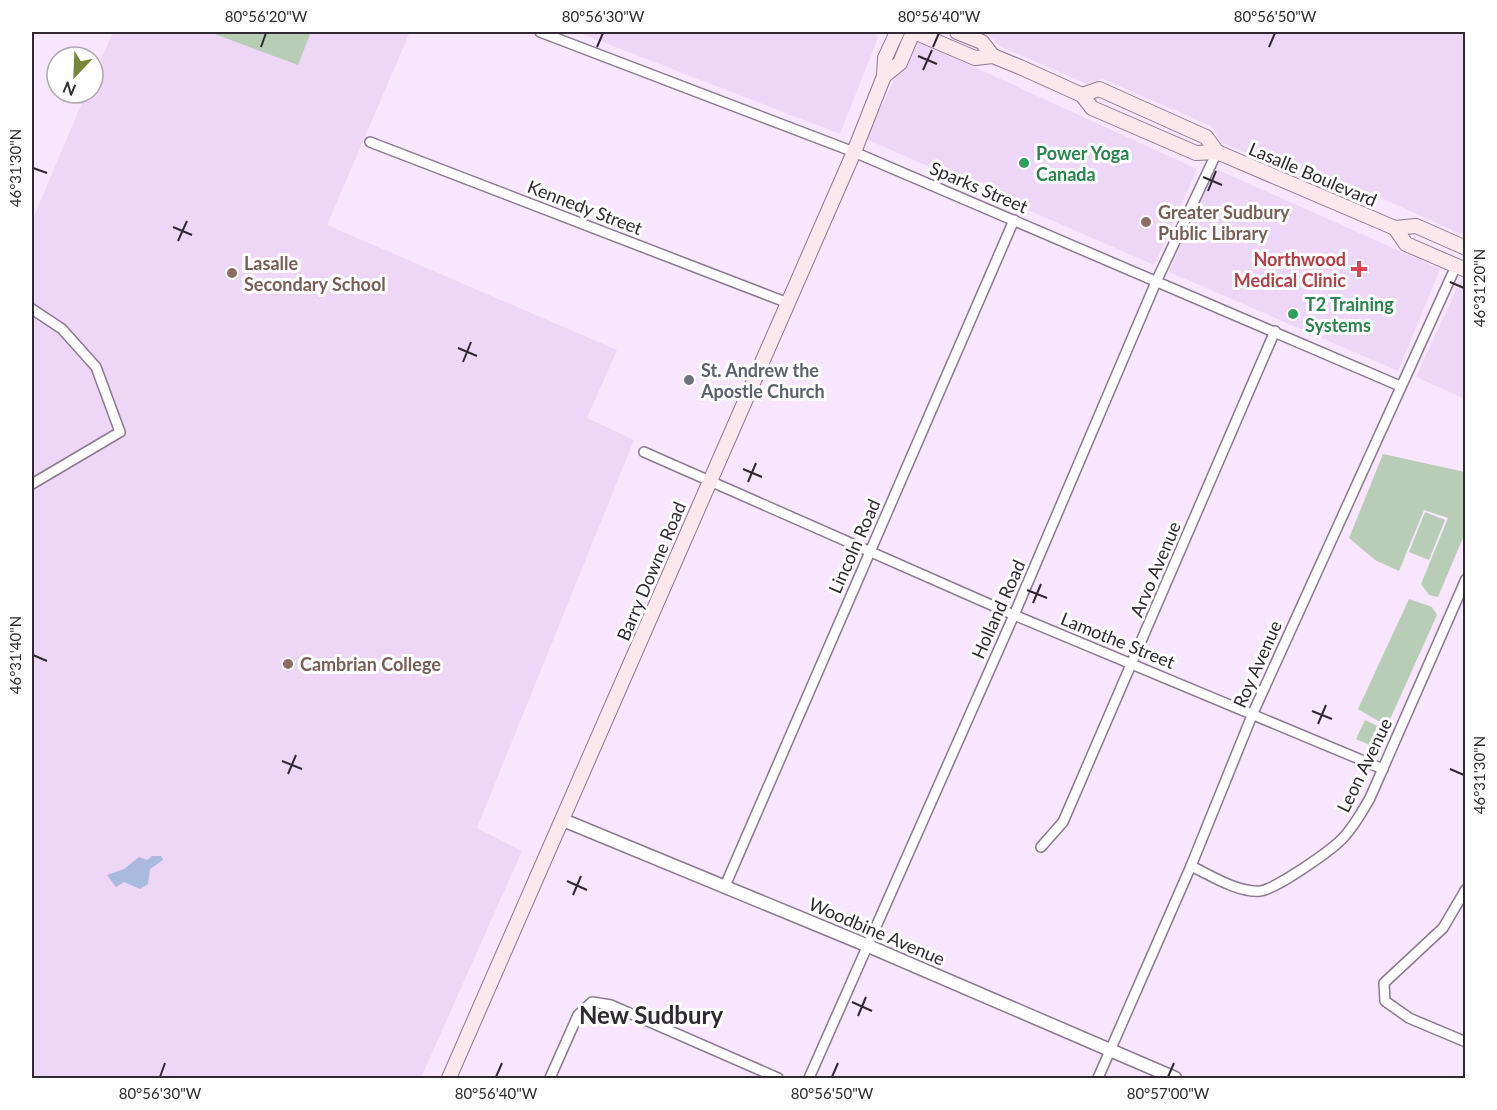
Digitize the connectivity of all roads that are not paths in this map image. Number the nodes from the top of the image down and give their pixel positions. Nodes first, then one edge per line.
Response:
1 (540, 32) edge
2 (897, 32) edge
3 (914, 32) edge
4 (957, 32) edge
5 (993, 56) junction
6 (884, 76) junction
7 (1082, 94) junction
8 (370, 142) dead end
9 (854, 152) junction
10 (1217, 152) junction
11 (1014, 220) junction
12 (1395, 228) junction
13 (1466, 248) edge
14 (1461, 268) edge
15 (1156, 282) junction
16 (788, 303) junction
17 (32, 309) edge
18 (1275, 331) junction
19 (1400, 386) junction
20 (644, 452) dead end
21 (710, 480) junction
22 (32, 484) edge
23 (870, 552) junction
24 (1466, 579) edge
25 (1014, 615) junction
26 (1132, 663) junction
27 (1253, 713) junction
28 (1383, 769) junction
29 (564, 820) junction
30 (1041, 847) dead end
31 (1191, 866) junction
32 (725, 886) junction
33 (1466, 889) edge
34 (866, 945) junction
35 (1466, 1042) edge
36 (1110, 1050) junction
37 (449, 1078) edge
38 (550, 1078) edge
39 (778, 1078) edge
40 (809, 1078) edge
41 (1098, 1078) edge
42 (1175, 1078) edge

1 - 9 street, Sparks Street
2 - 6 main road, Barry Downe Road
3 - 5 main road, Lasalle Boulevard
3 - 6 main road, Barry Downe Road
4 - 5 main road, Lasalle Boulevard
5 - 7 main road, Lasalle Boulevard
6 - 9 main road, Barry Downe Road
7 - 10 main road, Lasalle Boulevard
7 - 10 main road, Lasalle Boulevard
8 - 16 street, Kennedy Street
9 - 11 street, Sparks Street
9 - 16 main road, Barry Downe Road
10 - 12 main road, Lasalle Boulevard
10 - 15 street, Holland Road
11 - 15 street, Sparks Street
11 - 23 street, Lincoln Road
12 - 13 main road, Lasalle Boulevard
12 - 14 main road, Lasalle Boulevard
14 - 19 street, Roy Avenue
15 - 18 street, Sparks Street
15 - 25 street, Holland Road
16 - 21 main road, Barry Downe Road
17 - 22 street
18 - 19 street, Sparks Street
18 - 26 street, Arvo Avenue
19 - 27 street, Roy Avenue
20 - 21 street, Lamothe Street
21 - 23 street, Lamothe Street
21 - 29 main road, Barry Downe Road
23 - 25 street, Lamothe Street
23 - 32 street, Lincoln Road
24 - 28 street, Leon Avenue
25 - 26 street, Lamothe Street
25 - 34 street, Holland Road
26 - 27 street, Lamothe Street
26 - 30 street, Arvo Avenue
27 - 28 street, Lamothe Street
27 - 31 street, Roy Avenue
28 - 31 street, Leon Avenue
29 - 32 street, Woodbine Avenue
29 - 37 main road, Barry Downe Road
31 - 36 street, Roy Avenue
32 - 34 street, Woodbine Avenue
33 - 35 street
34 - 36 street, Woodbine Avenue
34 - 40 street, Holland Road
36 - 41 street, Roy Avenue
36 - 42 street, Woodbine Avenue
38 - 39 street

